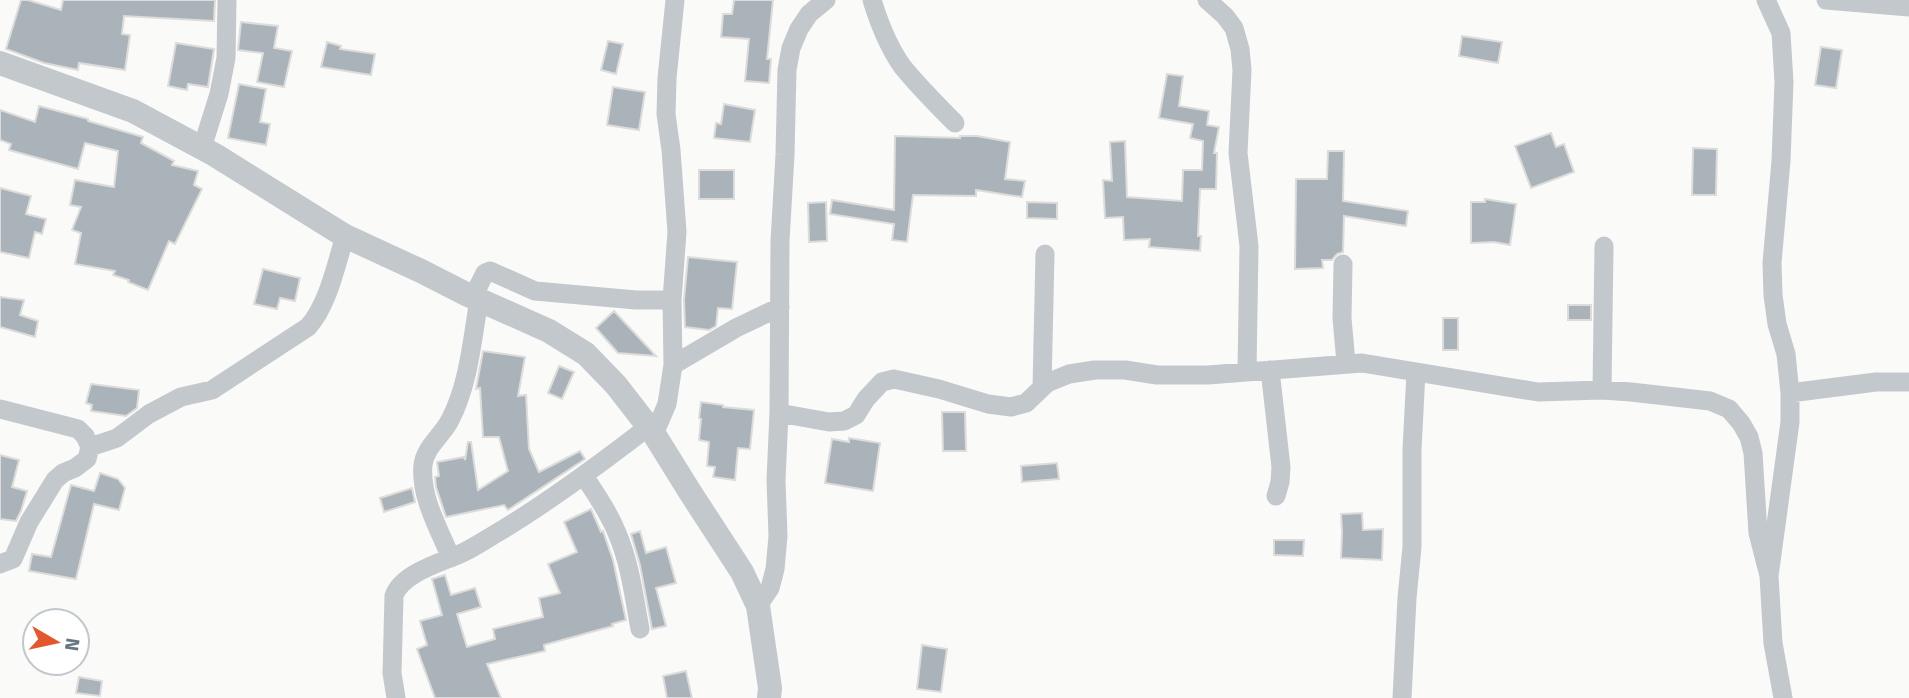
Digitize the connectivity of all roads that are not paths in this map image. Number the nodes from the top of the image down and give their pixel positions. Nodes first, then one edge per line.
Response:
1 (227, 0) edge
2 (675, 0) edge
3 (826, 0) edge
4 (872, 0) edge
5 (1207, 0) edge
6 (1766, 0) edge
7 (1826, 0) edge
8 (1909, 7) edge
9 (0, 62) edge
10 (955, 123) dead end
11 (202, 148) junction
12 (345, 236) junction
13 (1604, 246) dead end
14 (1045, 254) dead end
15 (1343, 264) dead end
16 (476, 299) junction
17 (673, 300) junction
18 (780, 307) junction
19 (1346, 363) junction
20 (673, 365) junction
21 (1270, 370) junction
22 (1247, 372) junction
23 (1416, 372) junction
24 (1908, 378) edge
25 (1042, 387) junction
26 (1602, 390) junction
27 (1790, 393) junction
28 (0, 409) edge
29 (779, 413) junction
30 (651, 431) junction
31 (90, 447) junction
32 (584, 476) junction
33 (1276, 496) dead end
34 (451, 558) junction
35 (0, 564) edge
36 (1769, 576) junction
37 (758, 606) junction
38 (640, 629) dead end
39 (396, 698) edge
40 (769, 698) edge
41 (1402, 698) edge
42 (1783, 698) edge

1 - 11 street
2 - 17 street
3 - 18 street
4 - 10 street
5 - 22 street
6 - 27 street
7 - 8 street
9 - 11 street
11 - 12 street
12 - 16 street
12 - 31 street
13 - 26 street
14 - 25 street
15 - 19 street
16 - 17 street
16 - 30 street
16 - 34 street
17 - 20 street
18 - 20 street
18 - 29 street
19 - 21 street
19 - 23 street
20 - 30 street
21 - 22 street
21 - 33 street
22 - 25 street
23 - 26 street
23 - 41 street
24 - 27 street
25 - 29 street
26 - 36 street
27 - 36 street
28 - 31 street
29 - 37 street
30 - 32 street
30 - 37 street
31 - 35 street
32 - 34 street
32 - 38 street
34 - 39 street
36 - 42 street
37 - 40 street

